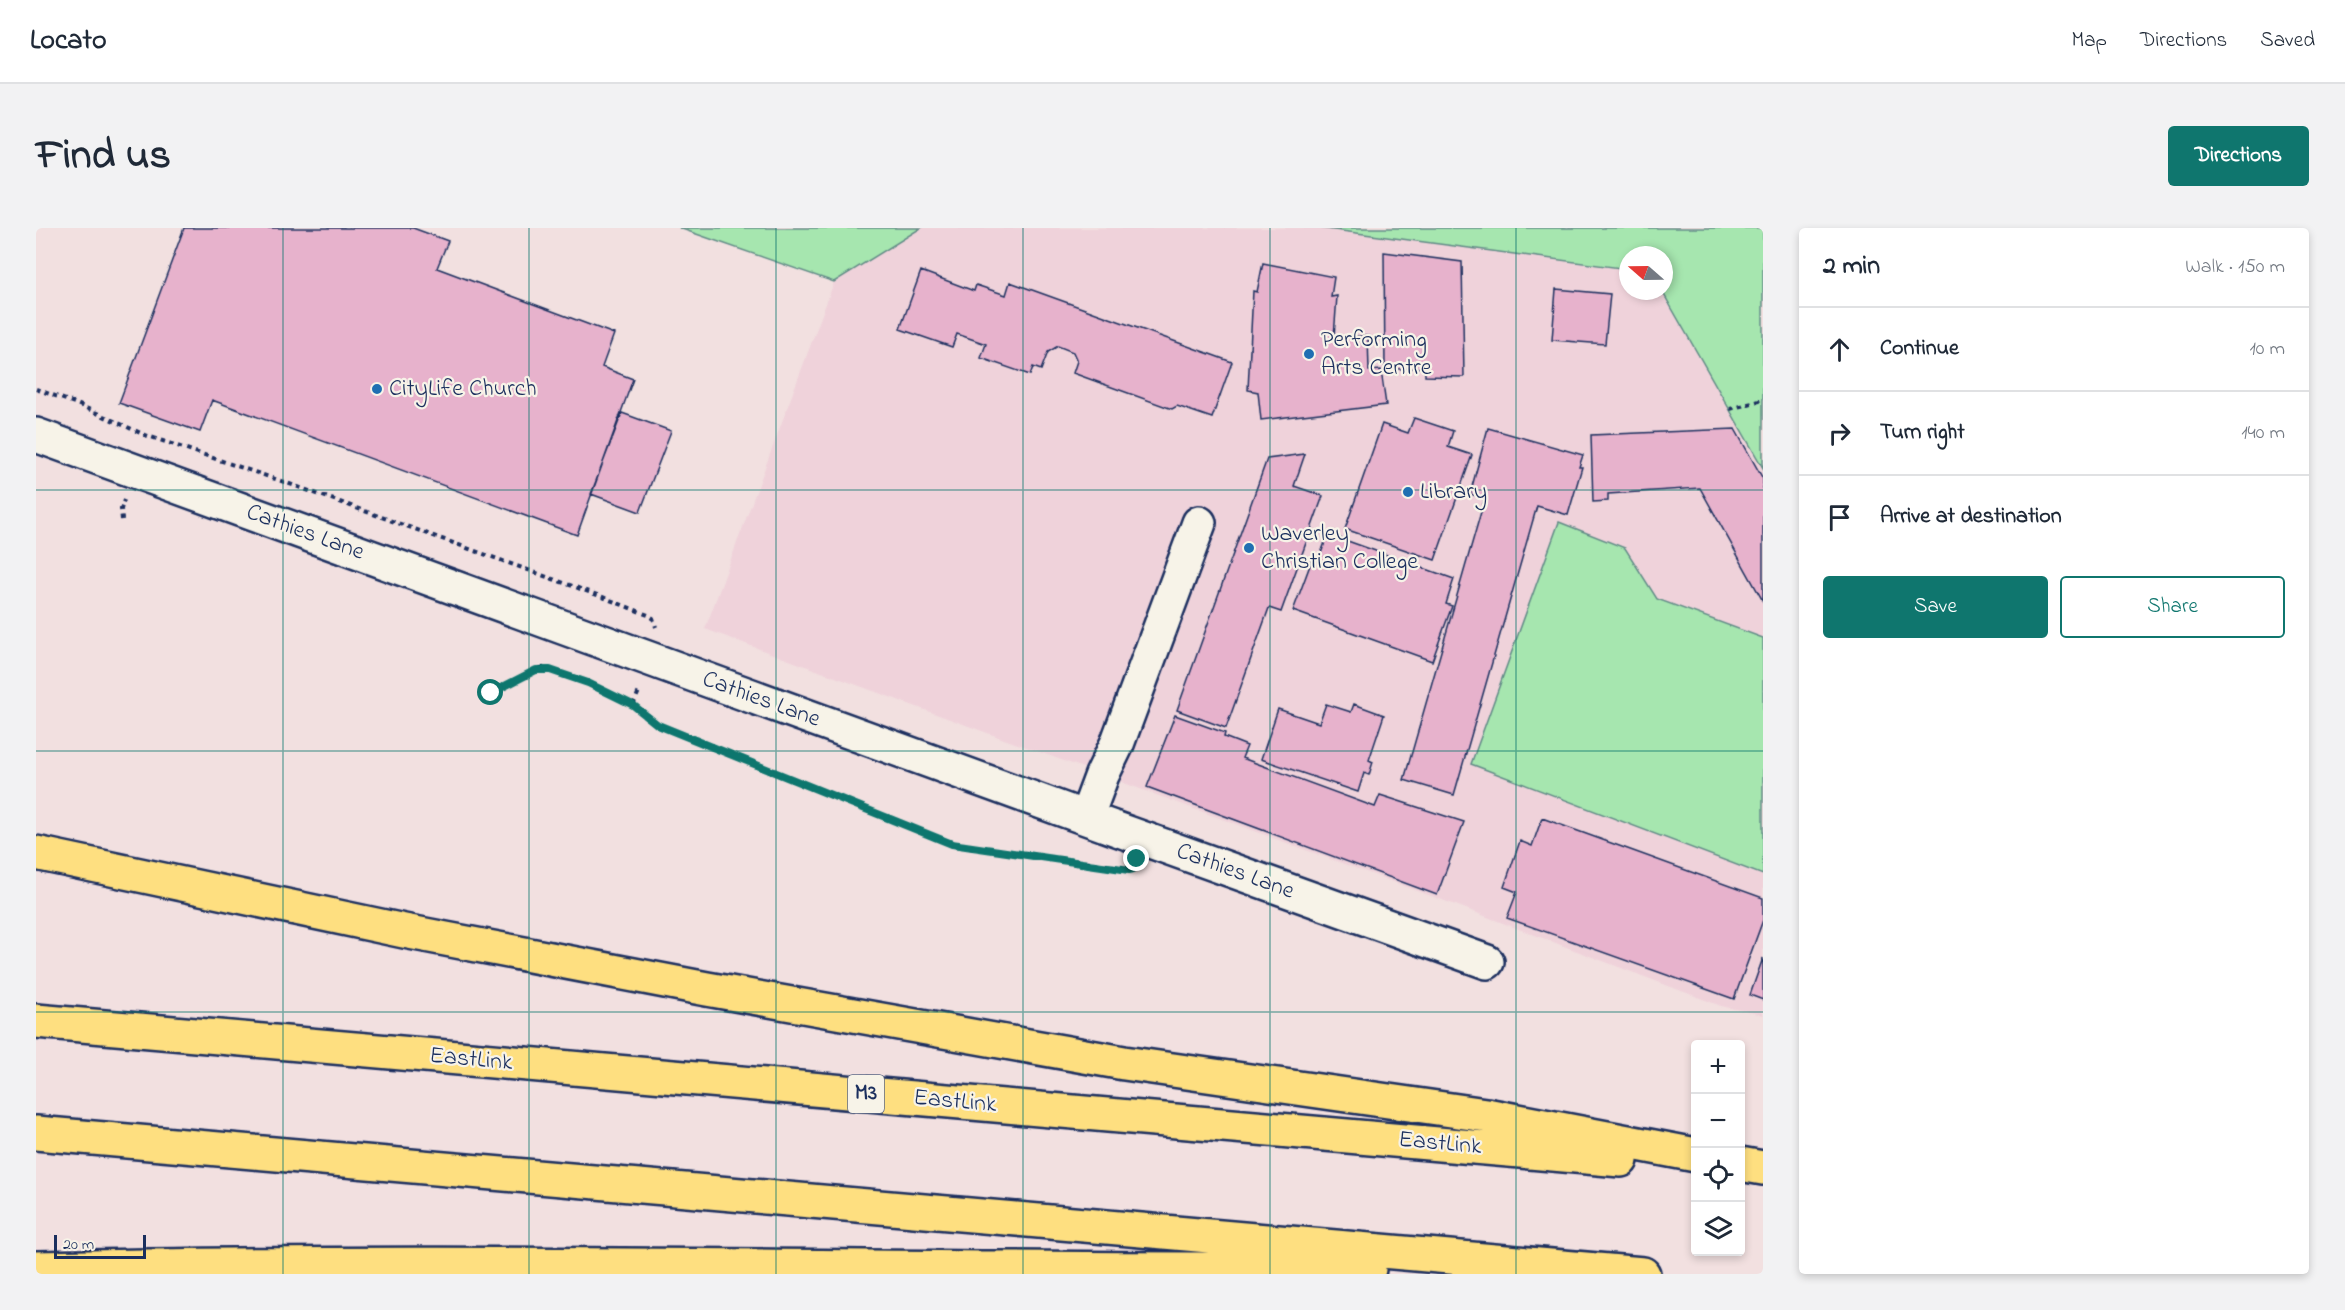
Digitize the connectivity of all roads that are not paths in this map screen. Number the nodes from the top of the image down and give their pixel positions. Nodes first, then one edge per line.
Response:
1 (36, 435) edge
2 (1199, 523) dead end
3 (1086, 818) junction
4 (36, 853) edge
5 (1487, 962) dead end
6 (36, 1020) edge
7 (36, 1132) edge
8 (1691, 1154) edge
9 (1745, 1165) edge
10 (1691, 1166) edge
11 (1745, 1170) edge
12 (1763, 1170) edge
13 (36, 1268) edge
14 (1568, 1268) junction
15 (1643, 1274) edge

1 - 3 street, Cathies Lane
2 - 3 street
3 - 5 street, Cathies Lane
4 - 8 highway
6 - 10 highway, EastLink / M3
7 - 14 highway
9 - 12 highway
11 - 12 highway
13 - 14 highway
14 - 15 highway

